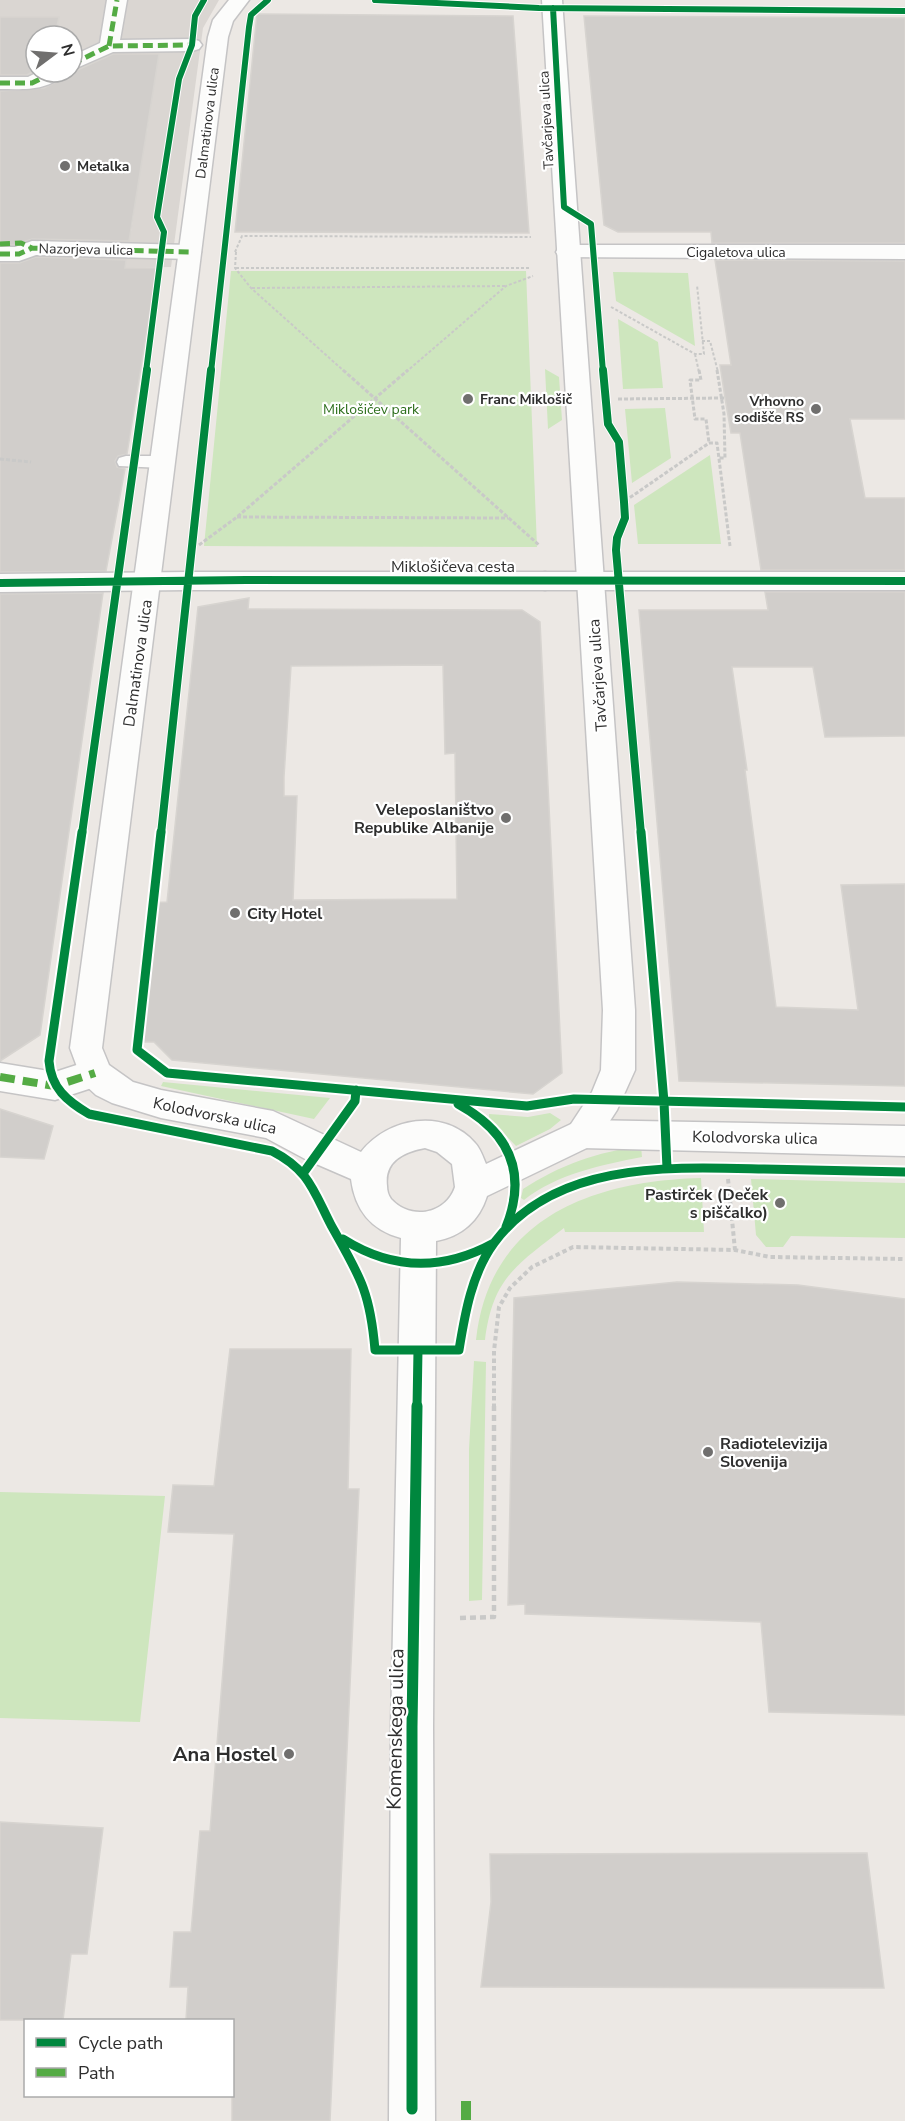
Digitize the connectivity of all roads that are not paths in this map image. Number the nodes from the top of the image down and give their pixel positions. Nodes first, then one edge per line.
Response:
1 (117, 0) edge
2 (239, 0) edge
3 (552, 0) edge
4 (192, 45) dead end
5 (109, 46) junction
6 (84, 58) edge
7 (24, 82) edge
8 (0, 83) edge
9 (0, 243) edge
10 (32, 248) junction
11 (182, 252) junction
12 (567, 252) junction
13 (905, 252) edge
14 (0, 254) edge
15 (126, 462) dead end
16 (163, 462) junction
17 (148, 581) junction
18 (590, 581) junction
19 (905, 581) edge
20 (0, 583) edge
21 (95, 1073) junction
22 (0, 1077) edge
23 (583, 1134) junction
24 (905, 1141) edge
25 (369, 1172) junction
26 (474, 1186) junction
27 (418, 1227) junction
28 (412, 2121) edge

1 - 5 main road
2 - 11 main road, Dalmatinova ulica
3 - 12 main road, Tavčarjeva ulica
4 - 5 main road
5 - 6 main road
7 - 8 main road
9 - 10 main road
10 - 11 main road, Nazorjeva ulica
10 - 14 main road, Nazorjeva ulica
11 - 16 main road, Dalmatinova ulica
12 - 13 main road, Cigaletova ulica
12 - 18 main road, Tavčarjeva ulica
15 - 16 lane
16 - 17 main road, Dalmatinova ulica
17 - 18 main road, Miklošičeva cesta
17 - 20 main road, Miklošičeva cesta
17 - 21 main road, Dalmatinova ulica
18 - 19 main road, Miklošičeva cesta
18 - 23 main road, Tavčarjeva ulica
21 - 22 main road
21 - 25 main road, Kolodvorska ulica
23 - 24 main road, Kolodvorska ulica
23 - 26 main road, Kolodvorska ulica
25 - 26 main road
25 - 27 main road
26 - 27 main road
27 - 28 main road, Komenskega ulica

